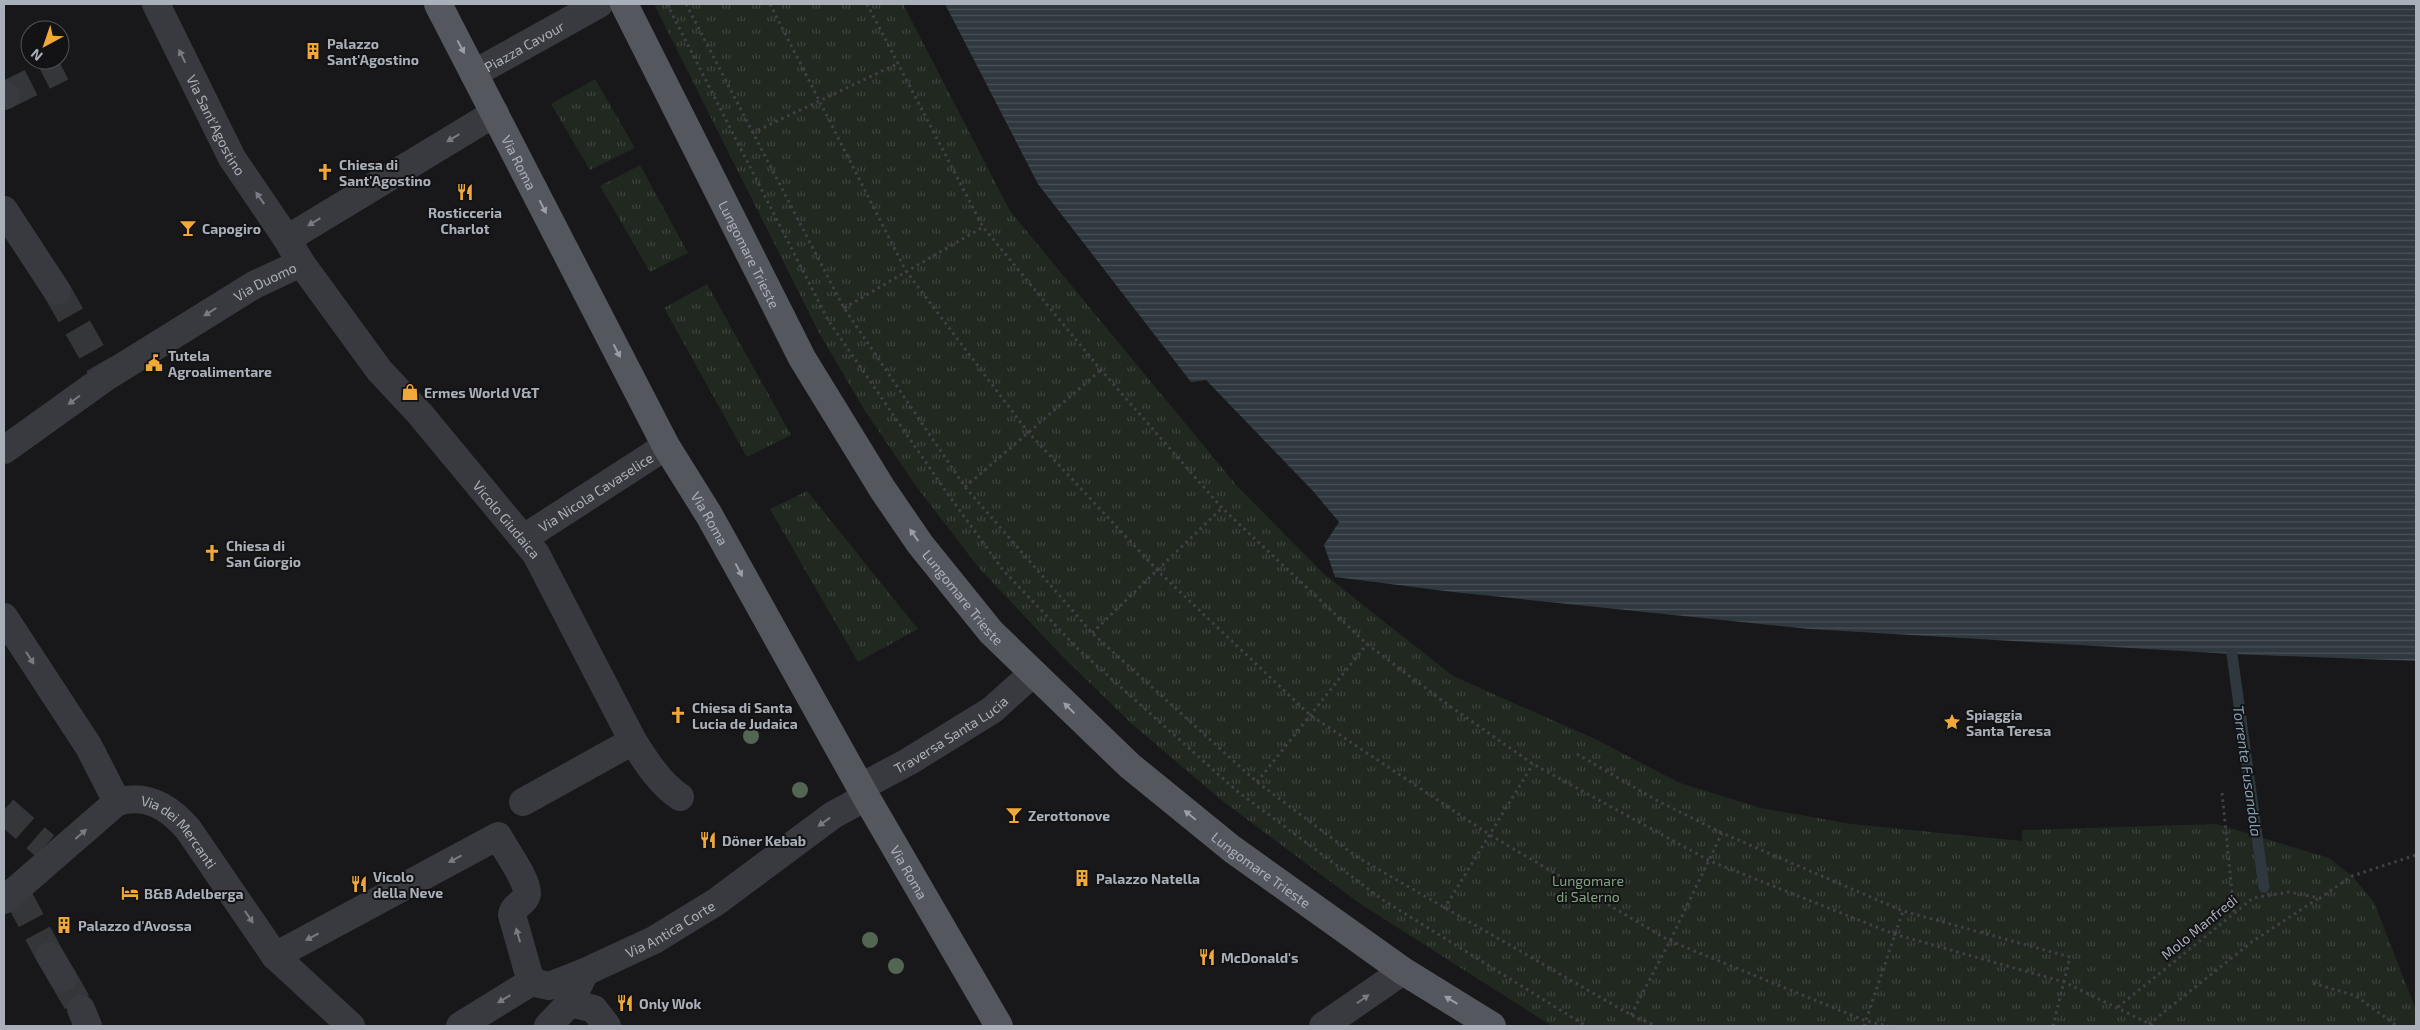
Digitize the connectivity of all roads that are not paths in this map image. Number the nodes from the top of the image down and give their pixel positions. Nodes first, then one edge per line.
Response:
1 (156, 4) edge
2 (438, 4) edge
3 (599, 4) edge
4 (624, 4) edge
5 (475, 74) junction
6 (495, 113) junction
7 (4, 210) edge
8 (288, 239) junction
9 (301, 263) junction
10 (57, 292) tunnel mouth
11 (666, 446) junction
12 (4, 450) edge
13 (524, 538) junction
14 (4, 617) edge
15 (1033, 673) junction
16 (633, 741) junction
17 (863, 792) junction
18 (680, 797) dead end
19 (117, 802) junction
20 (523, 802) dead end
21 (12, 896) edge
22 (276, 956) junction
23 (1403, 971) junction
24 (585, 972) junction
25 (531, 982) junction
26 (570, 1003) junction
27 (351, 1026) edge
28 (460, 1026) edge
29 (548, 1026) edge
30 (607, 1026) edge
31 (999, 1026) edge
32 (1323, 1026) edge
33 (1492, 1026) edge

8 -> 1 street, Via Sant'Agostino
2 -> 5 main road, Via Roma
3 - 5 street, Piazza Cavour
15 -> 4 main road, Lungomare Trieste
5 - 6 main road, Via Roma
6 -> 8 street, Via Duomo
6 -> 11 main road, Via Roma
7 - 10 street
8 - 9 street, Via Duomo
9 -> 12 street, Via Duomo
9 - 13 street, Vicolo Giudaica
11 - 13 street, Via Nicola Cavaselice
11 -> 17 main road, Via Roma
13 - 16 street, Vicolo Giudaica
14 -> 19 street, Via dei Mercanti
15 - 17 street, Traversa Santa Lucia
23 -> 15 main road, Lungomare Trieste
16 - 18 street, Vicolo Giudaica
16 - 20 street
17 -> 24 street, Via Antica Corte
17 - 31 main road, Via Roma
21 -> 19 street
19 -> 22 street, Via dei Mercanti
25 -> 22 street
22 - 27 street, Via dei Mercanti
32 -> 23 street
33 -> 23 main road, Lungomare Trieste
24 - 25 street, Via Antica Corte
24 - 26 street
25 -> 28 street
26 - 29 street
26 - 30 street

